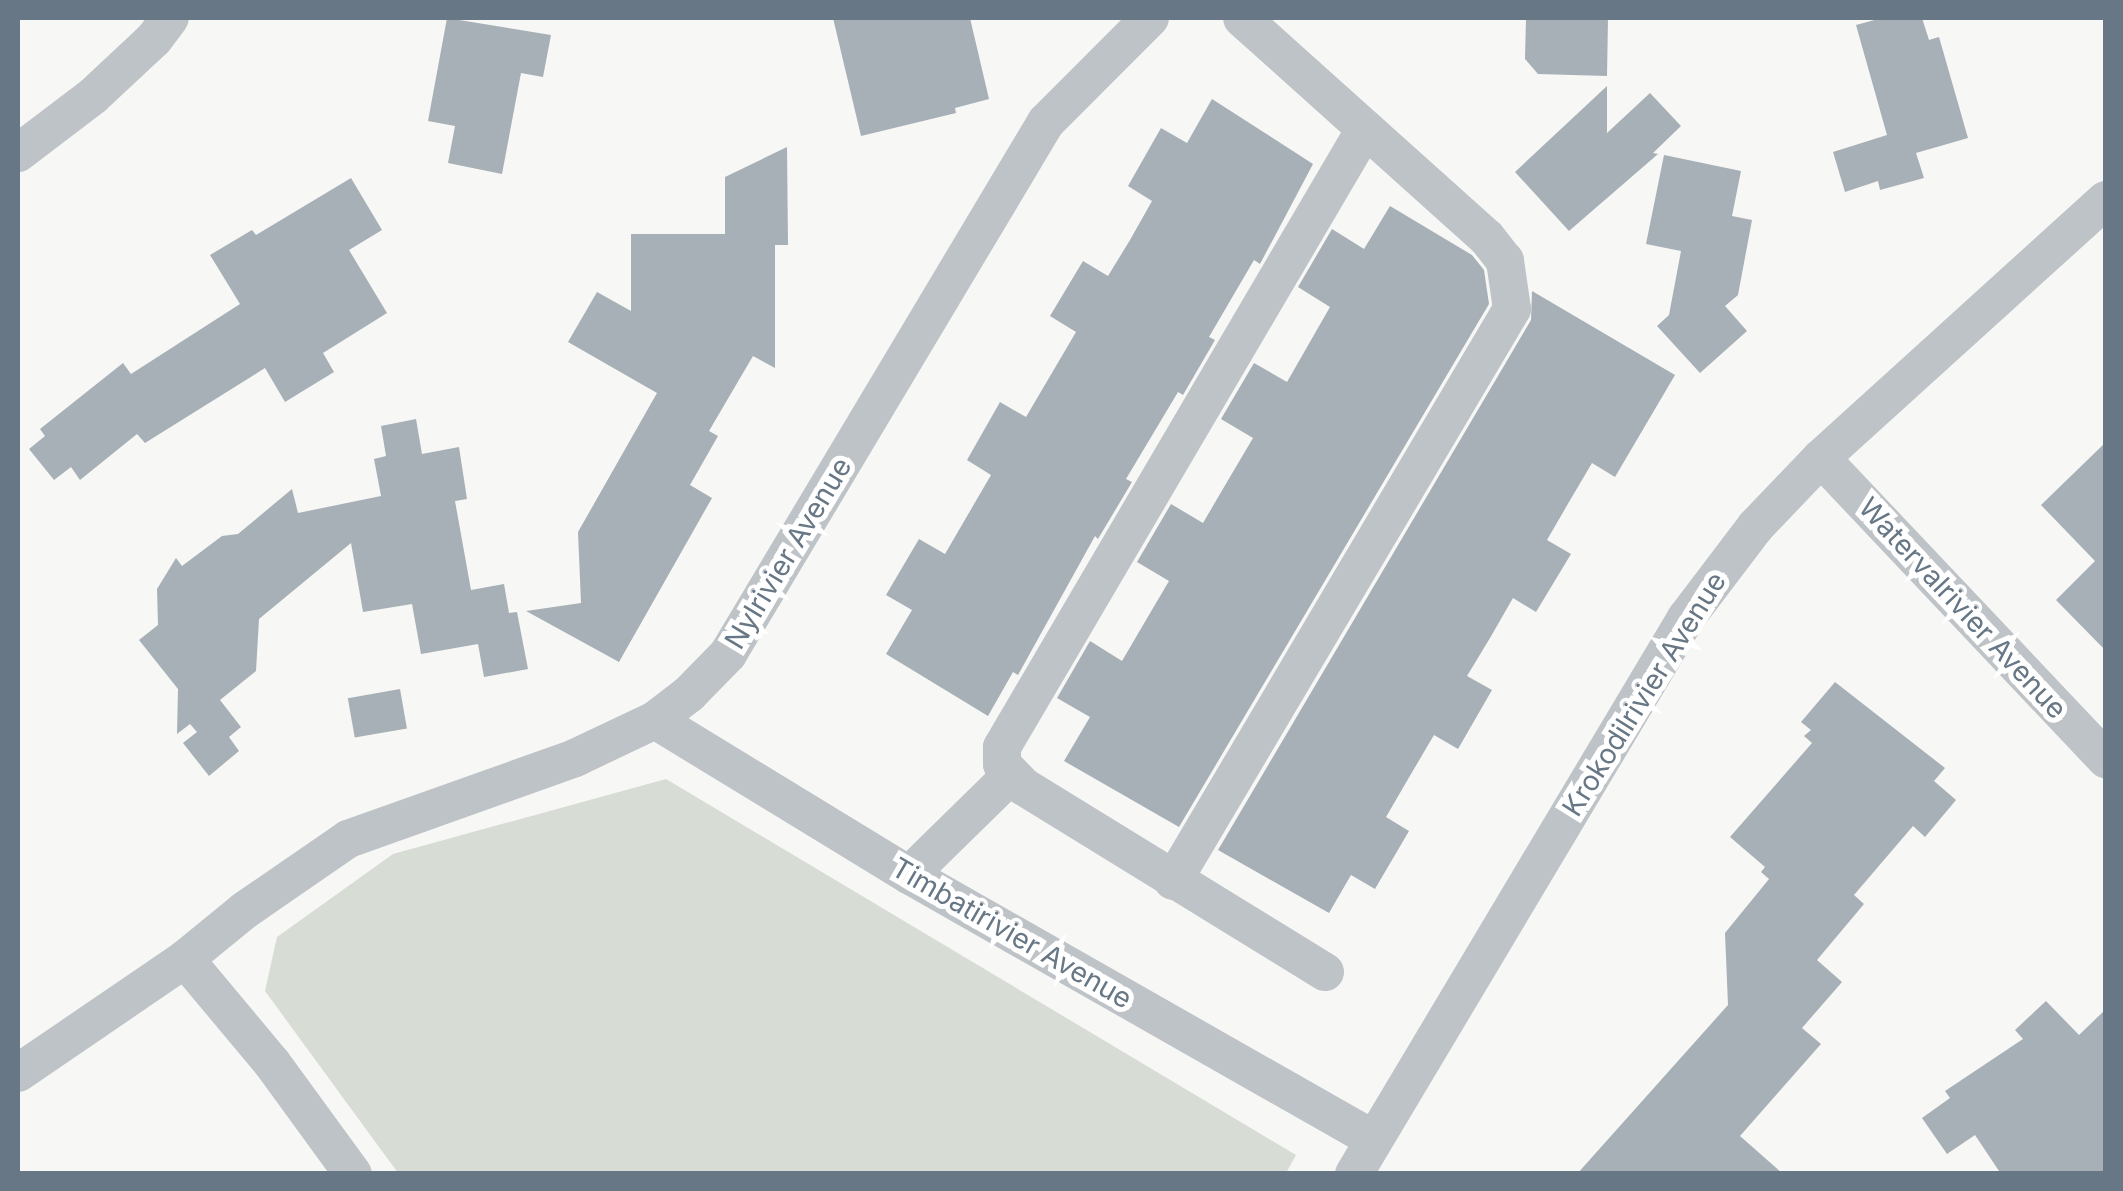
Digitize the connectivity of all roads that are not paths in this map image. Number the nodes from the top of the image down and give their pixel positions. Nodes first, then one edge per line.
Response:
1 (170, 18) edge
2 (1150, 18) edge
3 (1242, 18) edge
4 (1364, 129) junction
5 (18, 153) edge
6 (2106, 200) edge
7 (1821, 458) junction
8 (655, 720) junction
9 (2106, 759) edge
10 (1010, 775) junction
11 (909, 876) junction
12 (1173, 881) junction
13 (185, 959) junction
14 (1325, 972) dead end
15 (18, 1073) edge
16 (1374, 1139) junction
17 (352, 1174) edge
18 (1354, 1174) edge

1 - 5 street
2 - 8 street, Nylrivier Avenue
3 - 4 street
4 - 10 street
4 - 12 street
6 - 7 street, Krokodilrivier Avenue
7 - 9 street, Watervalrivier Avenue
7 - 16 street, Krokodilrivier Avenue
8 - 11 street, Timbatirivier Avenue
8 - 13 street, Nylrivier Avenue
10 - 11 street
10 - 12 street
11 - 16 street, Timbatirivier Avenue
12 - 14 street
13 - 15 street, Nylrivier Avenue
13 - 17 street
16 - 18 street, Krokodilrivier Avenue

